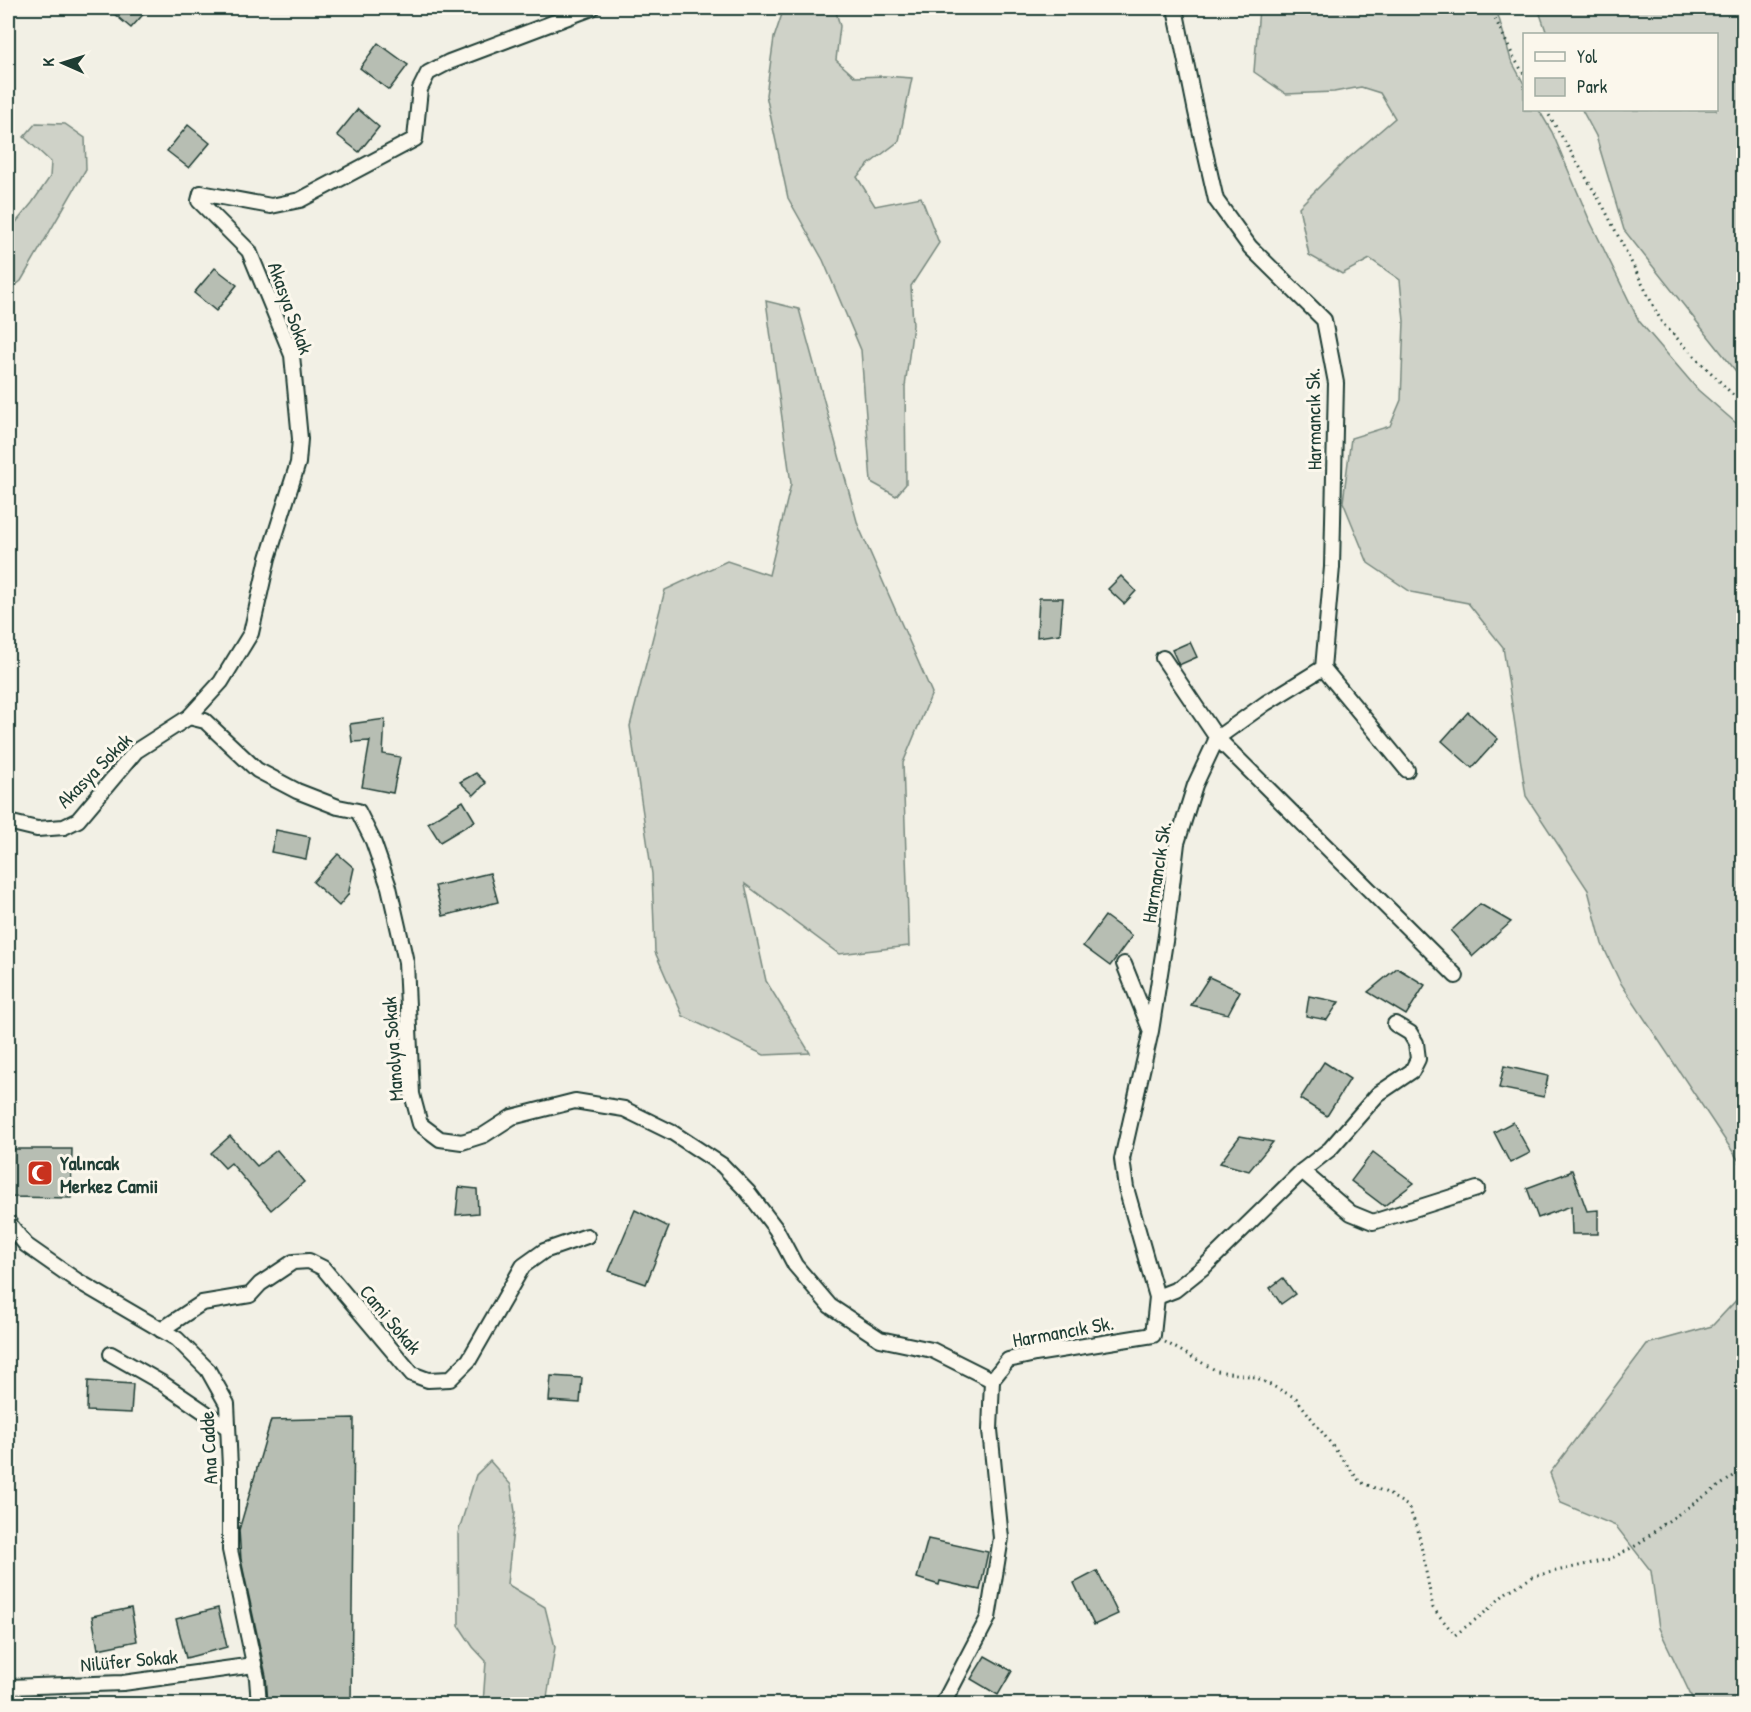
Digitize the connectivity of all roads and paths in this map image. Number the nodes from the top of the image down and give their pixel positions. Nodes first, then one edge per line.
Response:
1 (592, 8) edge
2 (1175, 8) edge
3 (1490, 8) edge
4 (1523, 72) edge
5 (1547, 111) edge
6 (1743, 406) edge
7 (1163, 658) dead end
8 (1323, 668) junction
9 (189, 717) junction
10 (1217, 738) junction
11 (1407, 770) dead end
12 (8, 822) edge
13 (1124, 964) dead end
14 (1456, 976) dead end
15 (1395, 1024) dead end
16 (1151, 1031) junction
17 (1302, 1171) junction
18 (1477, 1189) dead end
19 (8, 1222) edge
20 (587, 1236) dead end
21 (1157, 1297) junction
22 (161, 1330) junction
23 (1153, 1335) junction
24 (111, 1354) dead end
25 (992, 1380) junction
26 (228, 1428) junction
27 (1743, 1469) edge
28 (254, 1665) junction
29 (8, 1687) edge
30 (259, 1704) edge
31 (943, 1704) edge

1 - 9 street, Akasya Sokak
2 - 8 street, Harmancık Sk.
3 - 4 path
5 - 6 path
7 - 10 street
8 - 10 street, Harmancık Sk.
8 - 11 street
9 - 12 street, Akasya Sokak
9 - 25 street, Manolya Sokak
10 - 14 street
10 - 16 street, Harmancık Sk.
13 - 16 street
15 - 17 street
16 - 21 street, Harmancık Sk.
17 - 18 street
17 - 21 street
19 - 22 street, Ana Cadde
20 - 22 street, Cami Sokak
21 - 23 street, Harmancık Sk.
22 - 26 street, Ana Cadde
23 - 25 street, Harmancık Sk.
23 - 27 path
24 - 26 street
25 - 31 street
26 - 28 street, Ana Cadde
28 - 29 street, Nilüfer Sokak
28 - 30 street, Ana Cadde

